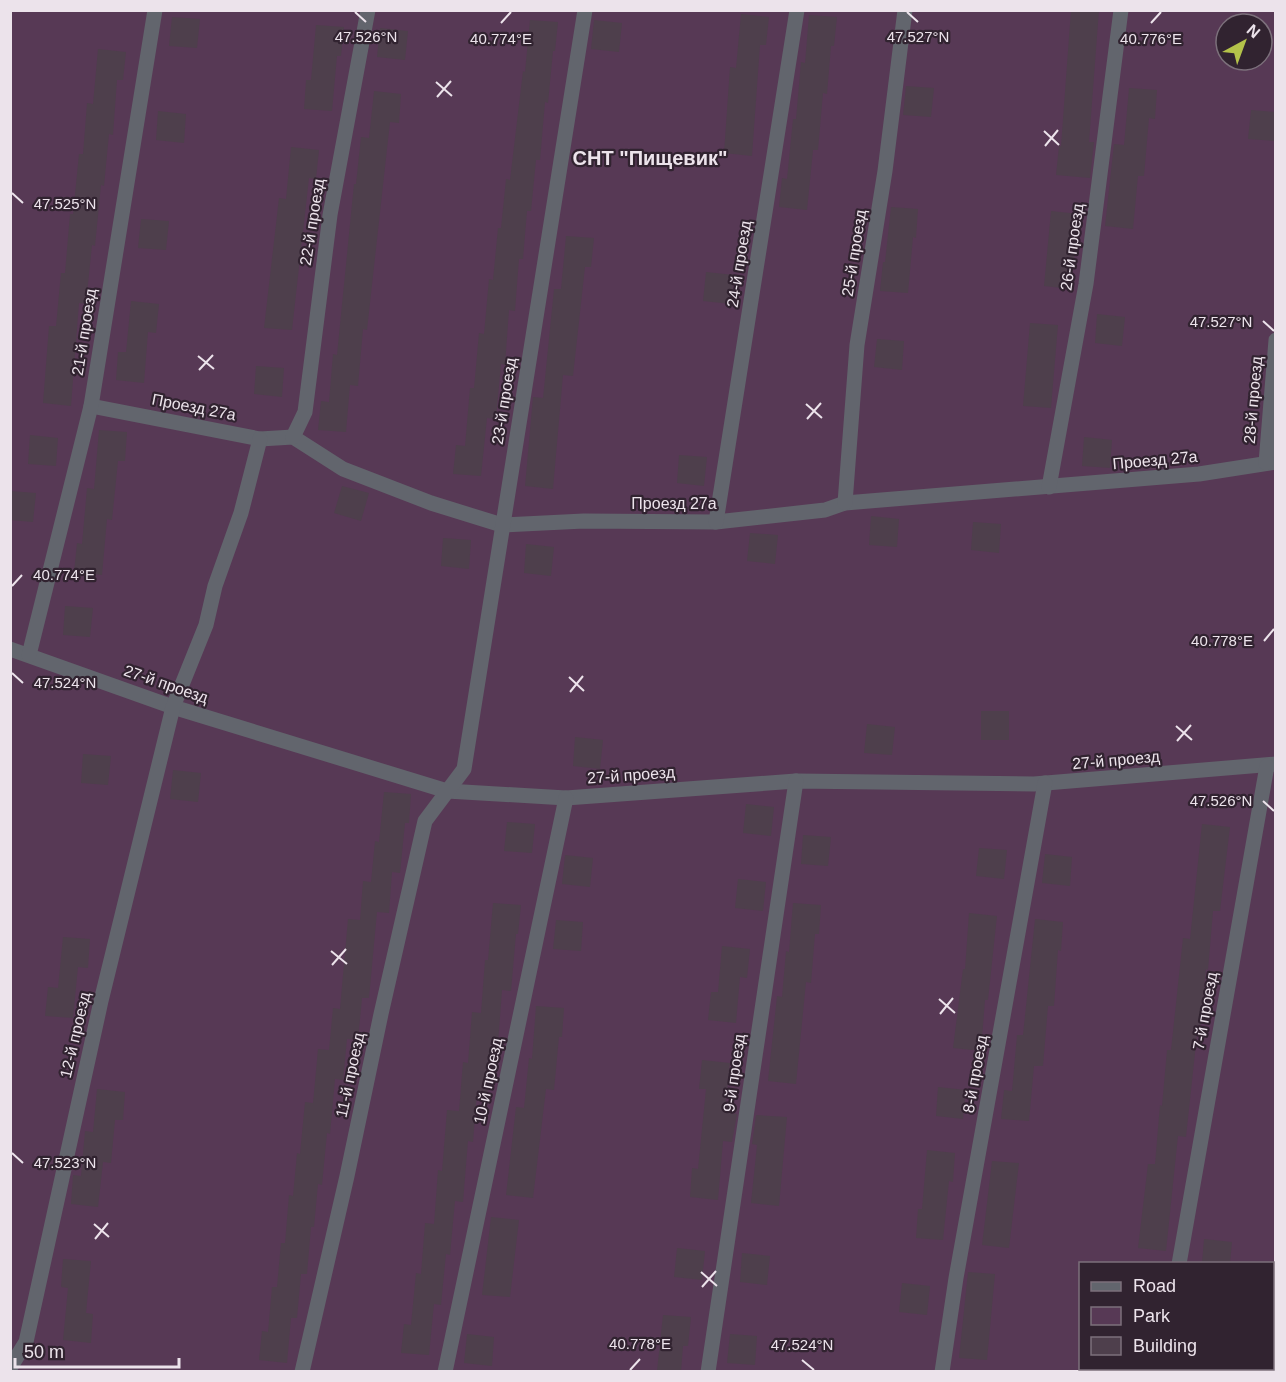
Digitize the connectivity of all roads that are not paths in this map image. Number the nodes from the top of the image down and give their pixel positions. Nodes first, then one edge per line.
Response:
1 (156, 10) edge
2 (368, 10) edge
3 (585, 10) edge
4 (796, 10) edge
5 (905, 10) edge
6 (1121, 10) edge
7 (1275, 340) edge
8 (91, 406) junction
9 (293, 437) junction
10 (260, 439) junction
11 (1270, 462) edge
12 (1049, 488) junction
13 (845, 503) junction
14 (716, 522) junction
15 (502, 525) junction
16 (10, 649) edge
17 (29, 655) junction
18 (173, 707) junction
19 (1271, 765) edge
20 (795, 781) junction
21 (1045, 783) junction
22 (447, 791) junction
23 (566, 798) junction
24 (1179, 1262) edge
25 (10, 1368) edge
26 (302, 1371) edge
27 (445, 1371) edge
28 (708, 1371) edge
29 (942, 1371) edge

1 - 8 street, 21-й проезд
2 - 9 street, 22-й проезд
3 - 15 street, 23-й проезд
4 - 14 street, 24-й проезд
5 - 13 street, 25-й проезд
6 - 12 street, 26-й проезд
7 - 11 street, 28-й проезд
8 - 10 street, Проезд 27а
8 - 17 street, 21-й проезд
9 - 10 street, Проезд 27а
9 - 15 street, Проезд 27а
10 - 18 street
11 - 12 street, Проезд 27а
12 - 13 street, Проезд 27а
13 - 14 street, Проезд 27а
14 - 15 street, Проезд 27а
15 - 22 street, 23-й проезд
16 - 17 street, 27-й проезд
17 - 18 street, 27-й проезд
18 - 22 street, 27-й проезд
18 - 25 street, 12-й проезд
19 - 21 street, 27-й проезд
19 - 24 street, 7-й проезд
20 - 21 street, 27-й проезд
20 - 23 street, 27-й проезд
20 - 28 street, 9-й проезд
21 - 29 street, 8-й проезд
22 - 23 street, 27-й проезд
22 - 26 street, 11-й проезд
23 - 27 street, 10-й проезд

